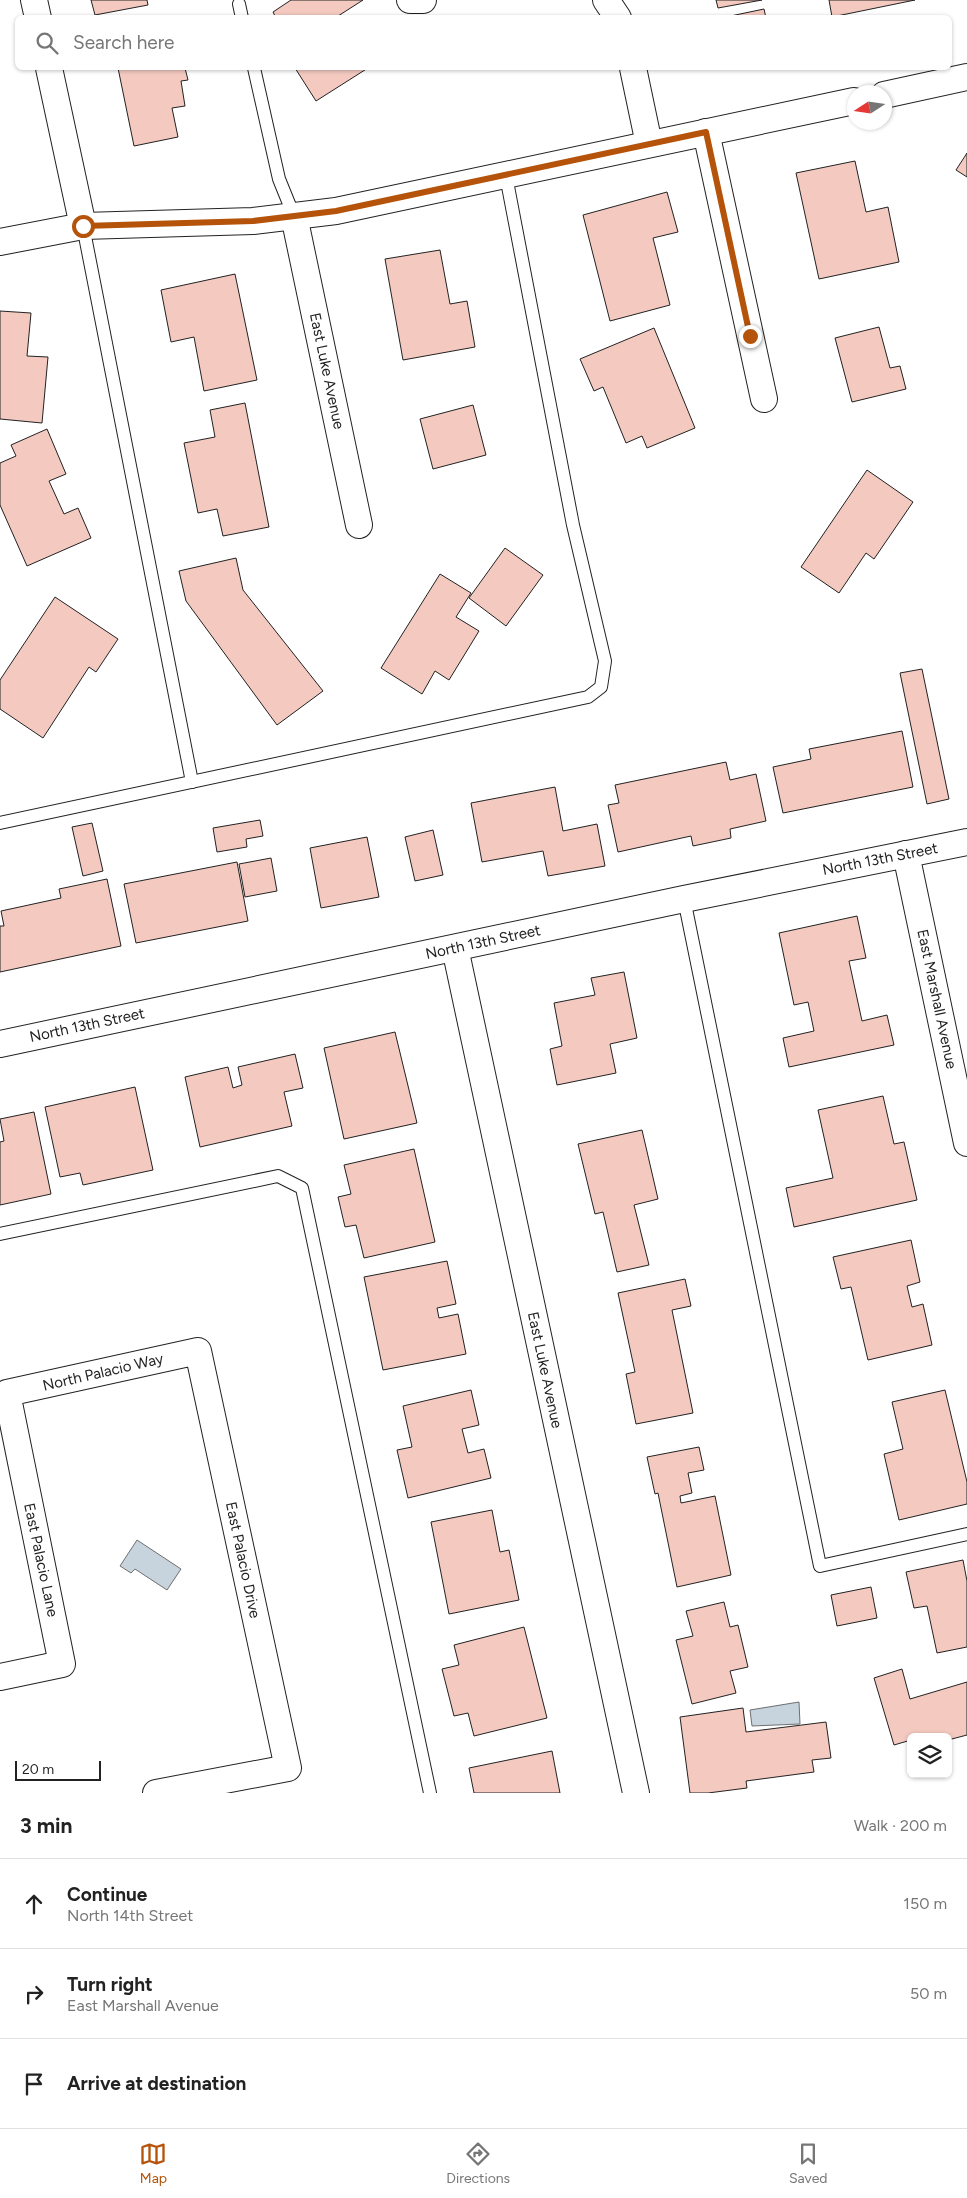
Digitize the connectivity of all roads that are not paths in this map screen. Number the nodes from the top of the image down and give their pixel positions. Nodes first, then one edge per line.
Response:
1 (34, 0) edge
2 (410, 0) edge
3 (423, 0) edge
4 (606, 0) edge
5 (240, 4) dead end
6 (37, 15) edge
7 (242, 15) edge
8 (616, 15) edge
9 (49, 70) edge
10 (254, 70) edge
11 (633, 70) edge
12 (967, 77) edge
13 (892, 92) edge
14 (847, 102) edge
15 (706, 132) junction
16 (649, 144) junction
17 (506, 176) junction
18 (294, 216) junction
19 (83, 226) junction
20 (0, 242) edge
21 (764, 399) dead end
22 (359, 525) dead end
23 (192, 782) junction
24 (0, 823) edge
25 (967, 842) edge
26 (906, 854) junction
27 (684, 899) junction
28 (455, 948) junction
29 (0, 1044) edge
30 (967, 1143) edge
31 (0, 1234) edge
32 (198, 1351) joint
33 (7, 1393) joint
34 (967, 1534) edge
35 (0, 1677) edge
36 (156, 1793) edge
37 (430, 1793) edge
38 (636, 1793) edge

1 - 6 street
2 - 3 street
4 - 8 street
5 - 7 lane
9 - 19 street
10 - 18 lane
11 - 16 street
12 - 13 street
14 - 15 street
15 - 16 street
15 - 21 street
16 - 17 street
17 - 18 street
17 - 23 lane
18 - 19 street
18 - 22 street, East Luke Avenue
19 - 20 street
19 - 23 lane
23 - 24 lane
25 - 26 street, North 13th Street
26 - 27 street, North 13th Street
26 - 30 street, East Marshall Avenue
27 - 28 street, North 13th Street
27 - 34 lane
28 - 29 street, North 13th Street
28 - 38 street, East Luke Avenue
31 - 37 lane
32 - 33 street, North Palacio Way
32 - 36 street, East Palacio Drive
33 - 35 street, East Palacio Lane

